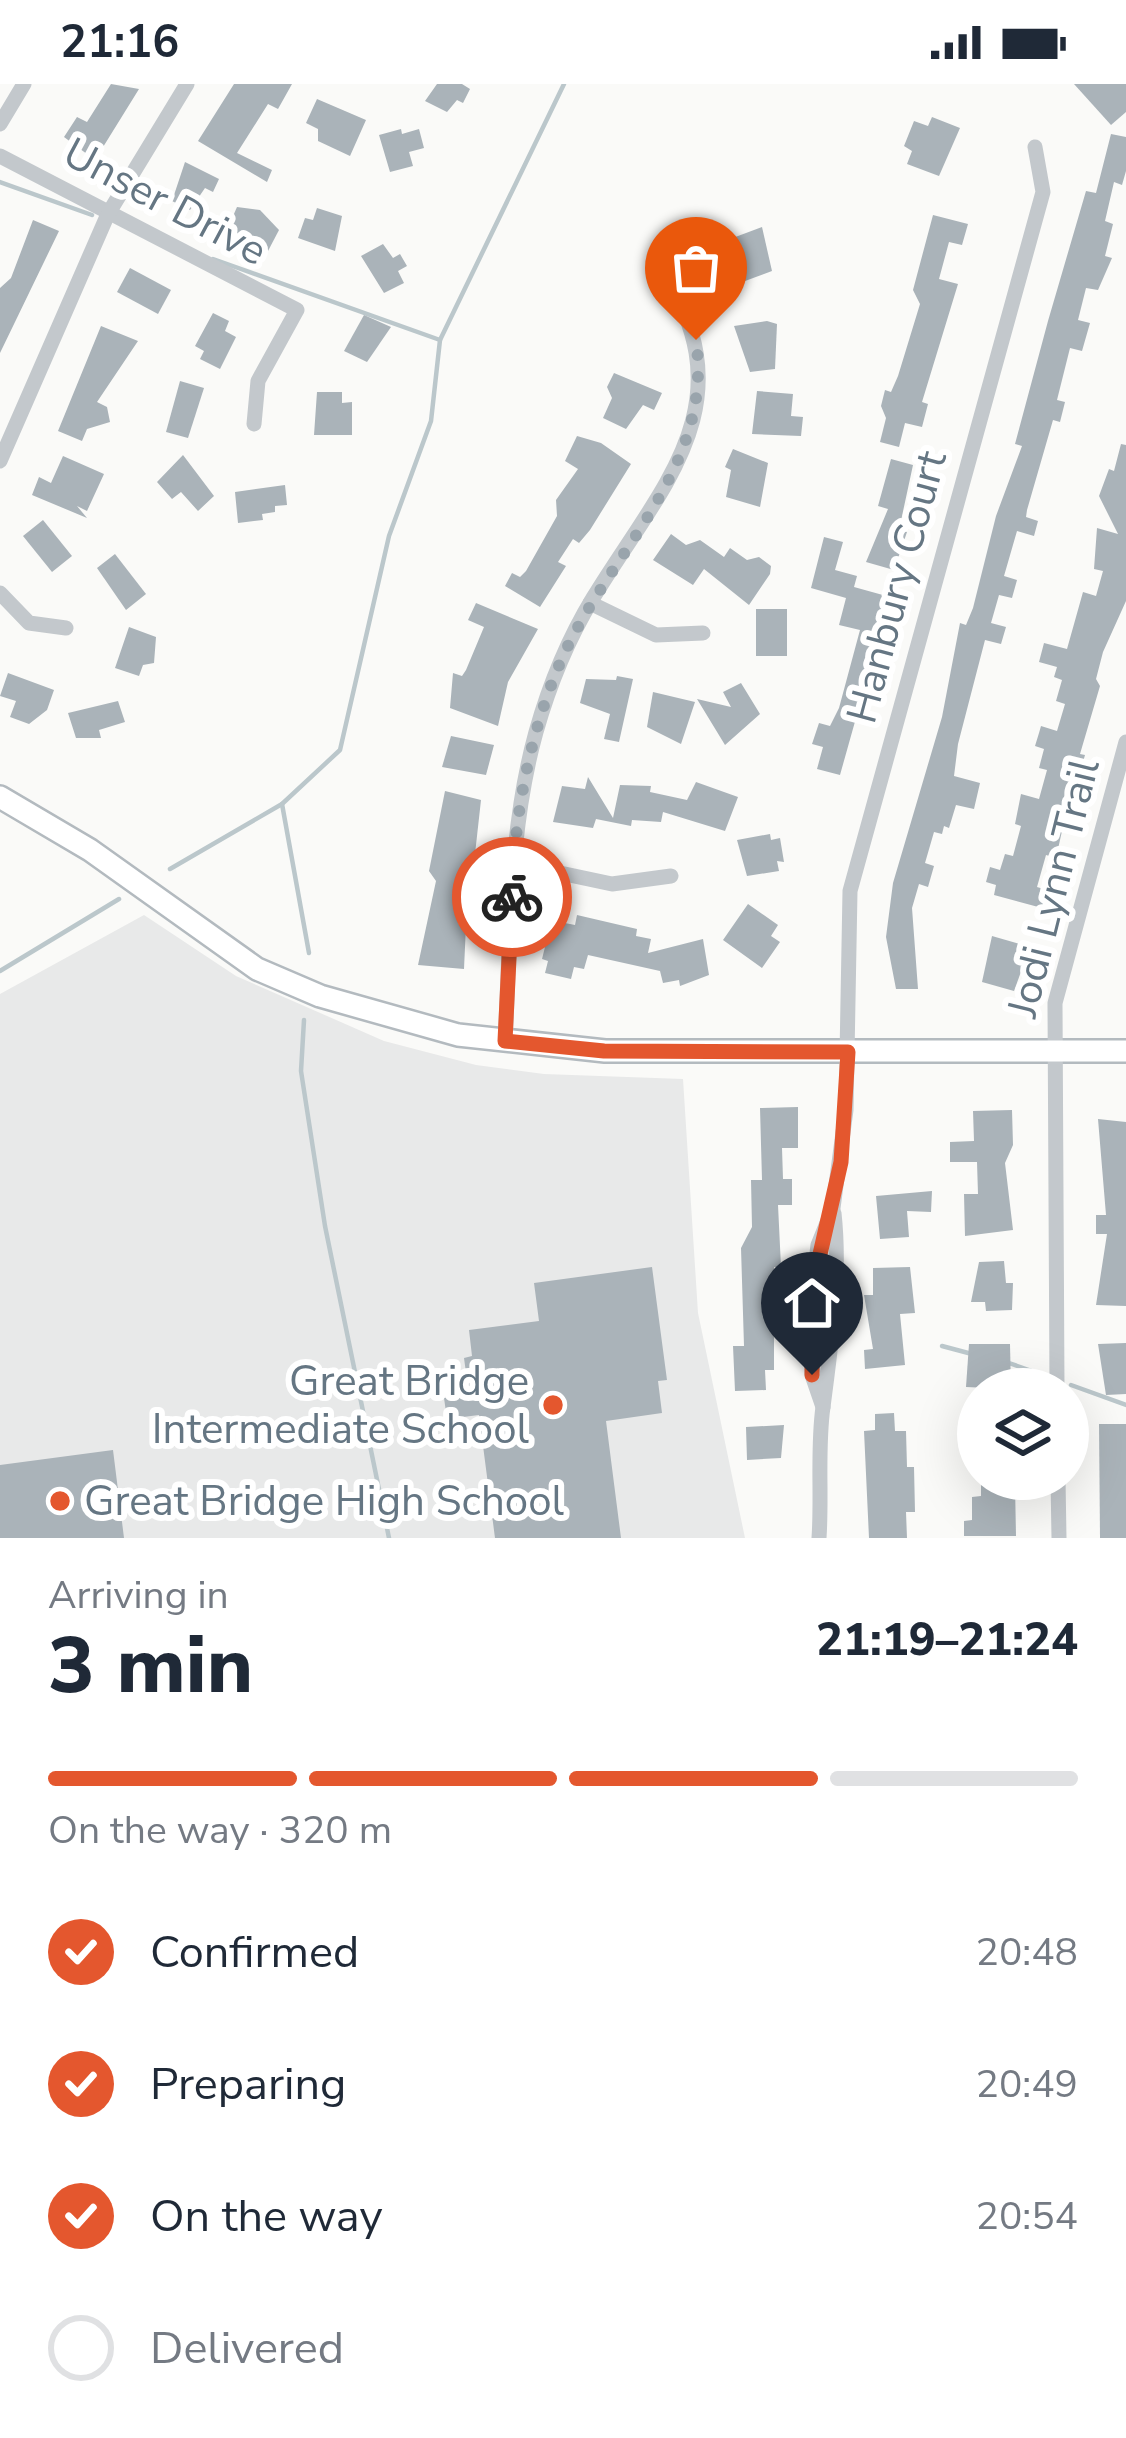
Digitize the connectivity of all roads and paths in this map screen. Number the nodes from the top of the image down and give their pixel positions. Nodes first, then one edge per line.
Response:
1 (25, 84) edge
2 (188, 84) edge
3 (0, 124) edge
4 (1035, 147) dead end
5 (0, 156) edge
6 (108, 214) junction
7 (666, 277) dead end
8 (254, 424) dead end
9 (0, 461) edge
10 (0, 596) edge
11 (590, 603) junction
12 (66, 628) dead end
13 (703, 633) dead end
14 (1126, 742) edge
15 (0, 797) edge
16 (513, 863) junction
17 (671, 876) dead end
18 (505, 1041) junction
19 (1052, 1051) junction
20 (1126, 1051) edge
21 (848, 1052) junction
22 (833, 1208) junction
23 (812, 1319) junction
24 (831, 1319) junction
25 (1057, 1368) edge
26 (823, 1407) junction
27 (1058, 1500) edge
28 (820, 1538) edge
29 (1059, 1538) edge

1 - 3 street
2 - 6 street
4 - 21 street, Hanbury Court
5 - 6 street, Unser Drive
6 - 8 street, Unser Drive
6 - 9 street
7 - 11 street
10 - 12 street
11 - 13 street
11 - 16 street
14 - 19 street, Jodi Lynn Trail
15 - 18 main road
16 - 17 street
16 - 18 street
18 - 21 main road
19 - 20 main road
19 - 21 main road
19 - 25 street, Jodi Lynn Trail
21 - 22 street, Hanbury Court
22 - 23 street
22 - 24 street
23 - 24 street
23 - 26 street
24 - 26 street
26 - 28 street
27 - 29 street

